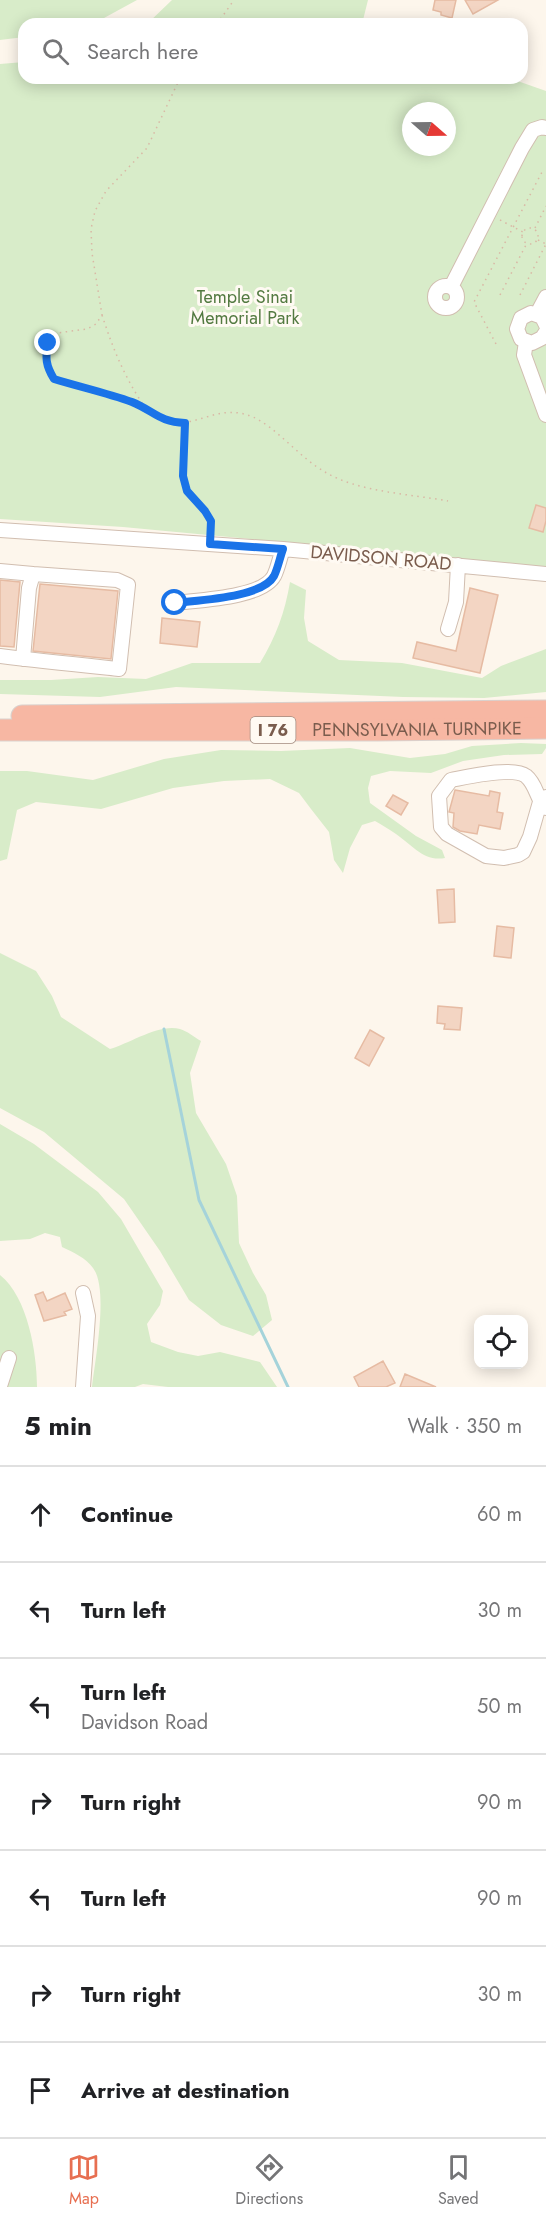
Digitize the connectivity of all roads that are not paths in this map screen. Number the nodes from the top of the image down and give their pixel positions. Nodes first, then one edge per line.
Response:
1 (546, 128) edge
2 (451, 287) dead end
3 (546, 297) edge
4 (542, 320) edge
5 (546, 332) edge
6 (526, 342) junction
7 (546, 415) edge
8 (0, 530) edge
9 (283, 549) junction
10 (458, 565) junction
11 (0, 571) edge
12 (33, 574) junction
13 (546, 574) edge
14 (175, 603) dead end
15 (448, 629) dead end
16 (0, 656) edge
17 (23, 659) junction
18 (546, 711) edge
19 (0, 716) edge
20 (546, 728) edge
21 (0, 730) edge
22 (544, 802) edge
23 (83, 1293) dead end
24 (9, 1358) dead end
25 (0, 1386) edge
26 (83, 1387) edge

1 - 2 street
3 - 4 street
4 - 6 street
5 - 6 street
6 - 7 street
8 - 9 street, DAVIDSON ROAD
9 - 10 street, DAVIDSON ROAD
9 - 14 street
10 - 13 street, DAVIDSON ROAD
10 - 15 street
11 - 12 street
12 - 17 street
12 - 17 street
16 - 17 street
18 - 19 highway, PENNSYLVANIA TURNPIKE / I 76
20 - 21 highway, PENNSYLVANIA TURNPIKE / I 76
22 - 22 street
23 - 26 street
24 - 25 street

